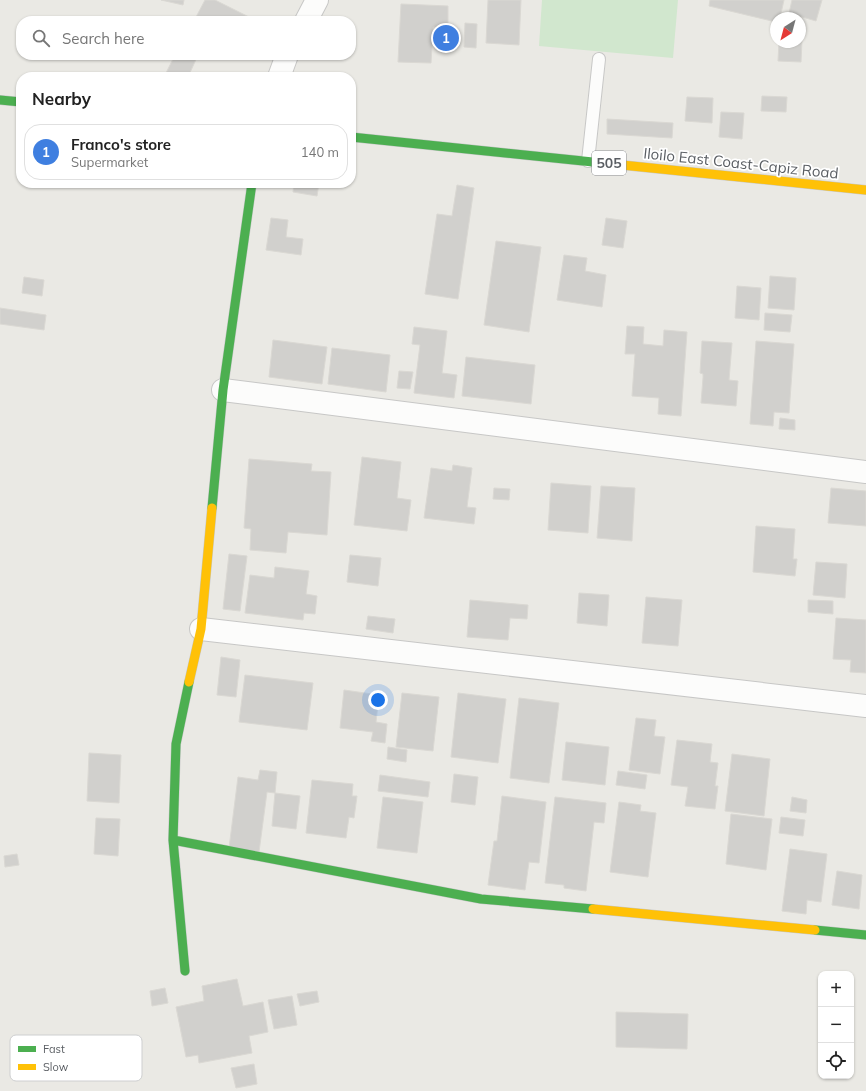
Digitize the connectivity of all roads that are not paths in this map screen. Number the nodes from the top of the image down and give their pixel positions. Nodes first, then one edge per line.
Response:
1 (317, 0) edge
2 (309, 16) edge
3 (599, 59) dead end
4 (285, 60) edge
5 (280, 72) edge
6 (0, 100) edge
7 (16, 102) edge
8 (356, 137) edge
9 (588, 161) junction
10 (251, 188) edge
11 (866, 190) edge
12 (222, 390) junction
13 (866, 472) edge
14 (201, 629) junction
15 (866, 706) edge
16 (173, 840) junction
17 (866, 935) edge
18 (185, 971) dead end

1 - 2 street
3 - 9 lane
4 - 5 street
6 - 7 street
8 - 9 street, Iloilo East Coast-Capiz Road / 505
9 - 11 street, Iloilo East Coast-Capiz Road / 505
10 - 12 street
12 - 13 street
12 - 14 street
14 - 15 street
14 - 16 street
16 - 17 street
16 - 18 street

